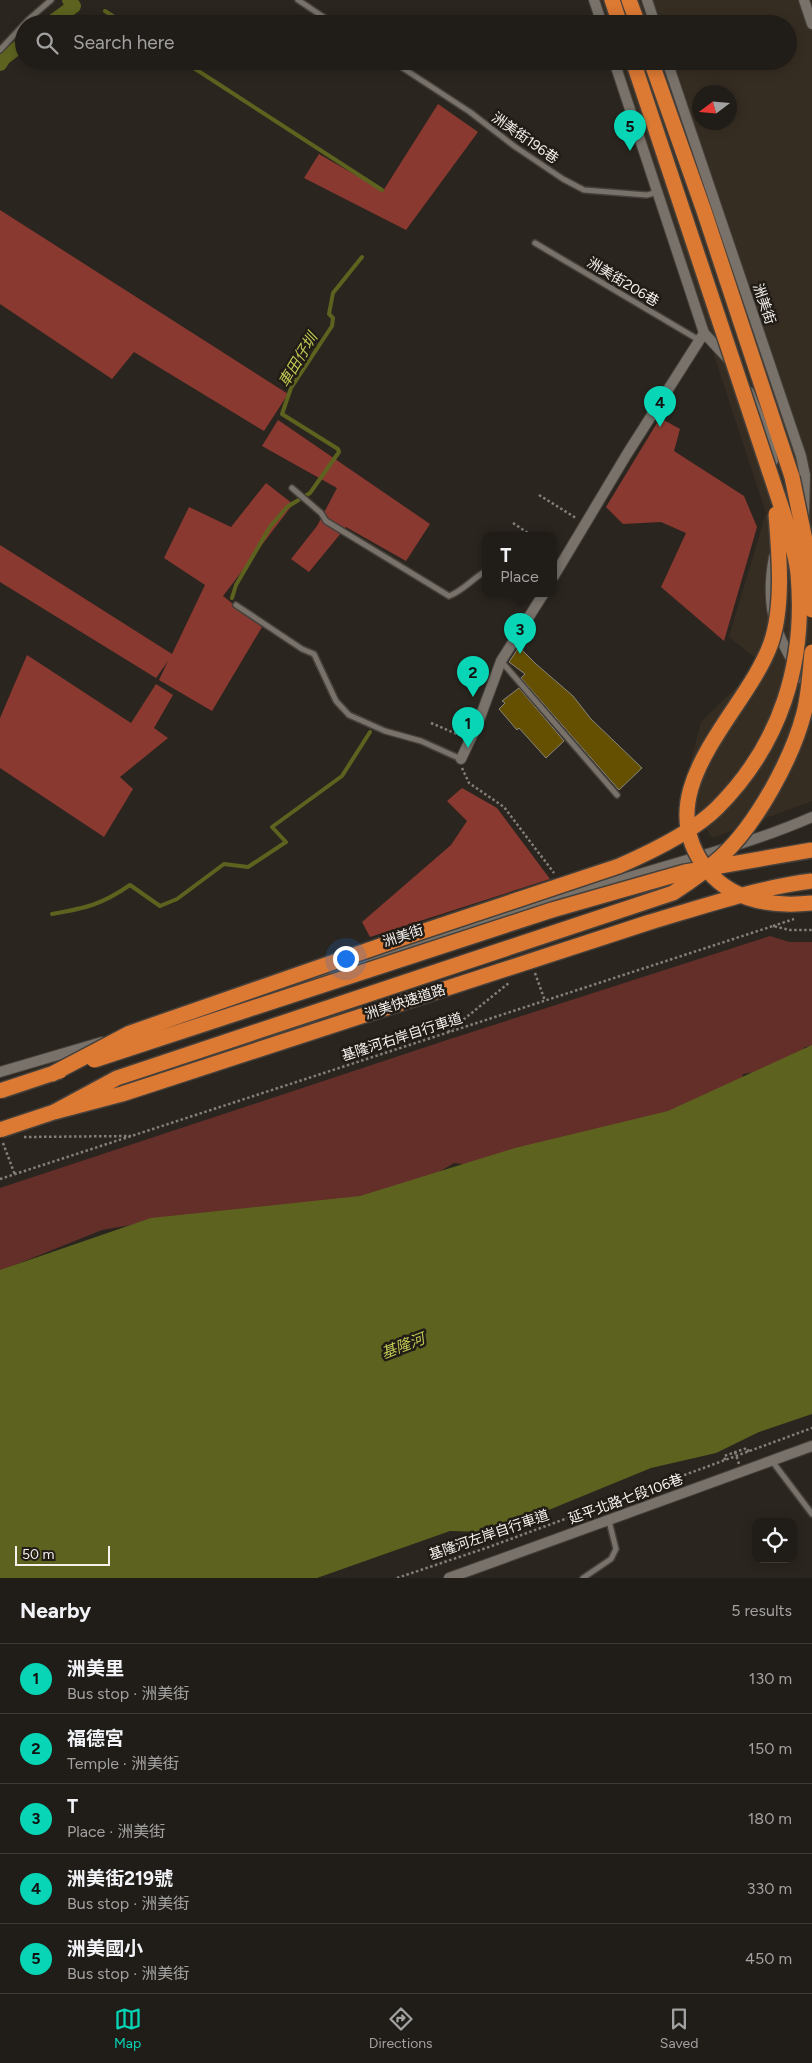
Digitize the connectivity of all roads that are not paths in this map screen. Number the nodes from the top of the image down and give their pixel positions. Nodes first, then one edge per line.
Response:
1 (51, 0) edge
2 (298, 0) edge
3 (608, 0) edge
4 (612, 0) edge
5 (629, 0) edge
6 (647, 0) edge
7 (804, 0) edge
8 (595, 2) edge
9 (34, 15) edge
10 (320, 15) edge
11 (599, 15) edge
12 (617, 15) edge
13 (635, 15) edge
14 (652, 15) edge
15 (812, 24) edge
16 (15, 34) edge
17 (0, 50) edge
18 (406, 70) edge
19 (617, 70) edge
20 (635, 70) edge
21 (654, 70) edge
22 (670, 70) edge
23 (658, 192) junction
24 (535, 243) dead end
25 (702, 337) junction
26 (792, 476) junction
27 (773, 484) junction
28 (292, 488) dead end
29 (808, 510) edge
30 (779, 519) junction
31 (812, 526) edge
32 (812, 560) edge
33 (557, 571) edge
34 (482, 572) edge
35 (540, 597) edge
36 (236, 605) dead end
37 (812, 610) edge
38 (812, 652) edge
39 (501, 661) junction
40 (798, 671) junction
41 (812, 676) edge
42 (812, 693) edge
43 (460, 759) joint
44 (617, 795) dead end
45 (812, 817) edge
46 (812, 850) edge
47 (812, 881) edge
48 (812, 904) edge
49 (0, 1072) edge
50 (52, 1074) junction
51 (0, 1091) edge
52 (54, 1112) junction
53 (0, 1134) edge
54 (812, 1446) edge
55 (772, 1461) junction
56 (812, 1514) edge
57 (609, 1520) junction
58 (449, 1578) edge
59 (583, 1578) edge

1 - 9 lane
2 - 10 lane
3 - 8 street
4 - 12 highway
5 - 13 highway
6 - 14 street
7 - 15 street
8 - 11 street
16 - 17 lane
18 - 23 lane, 洲美街196巷
19 - 23 street
20 - 27 highway, bridge
21 - 26 highway
22 - 29 street, 洲美街
23 - 25 street
24 - 25 lane, 洲美街206巷
25 - 30 street
25 - 33 street
26 - 31 highway, bridge
26 - 37 highway, bridge
27 - 48 highway, bridge
27 - 50 highway, bridge
28 - 34 lane
29 - 30 street
29 - 32 street, 洲美街
30 - 40 street
35 - 39 street
36 - 43 lane
38 - 52 highway, bridge
39 - 43 street
39 - 44 lane
40 - 41 street
40 - 42 street
45 - 49 street, 洲美街
46 - 50 highway, bridge
47 - 52 highway, 洲美快速道路, bridge
50 - 51 highway, bridge
52 - 53 highway, 洲美快速道路, bridge
54 - 55 street, 延平北路七段106巷
55 - 56 lane
55 - 57 street, 延平北路七段106巷
57 - 58 street, 延平北路七段106巷
57 - 59 lane

